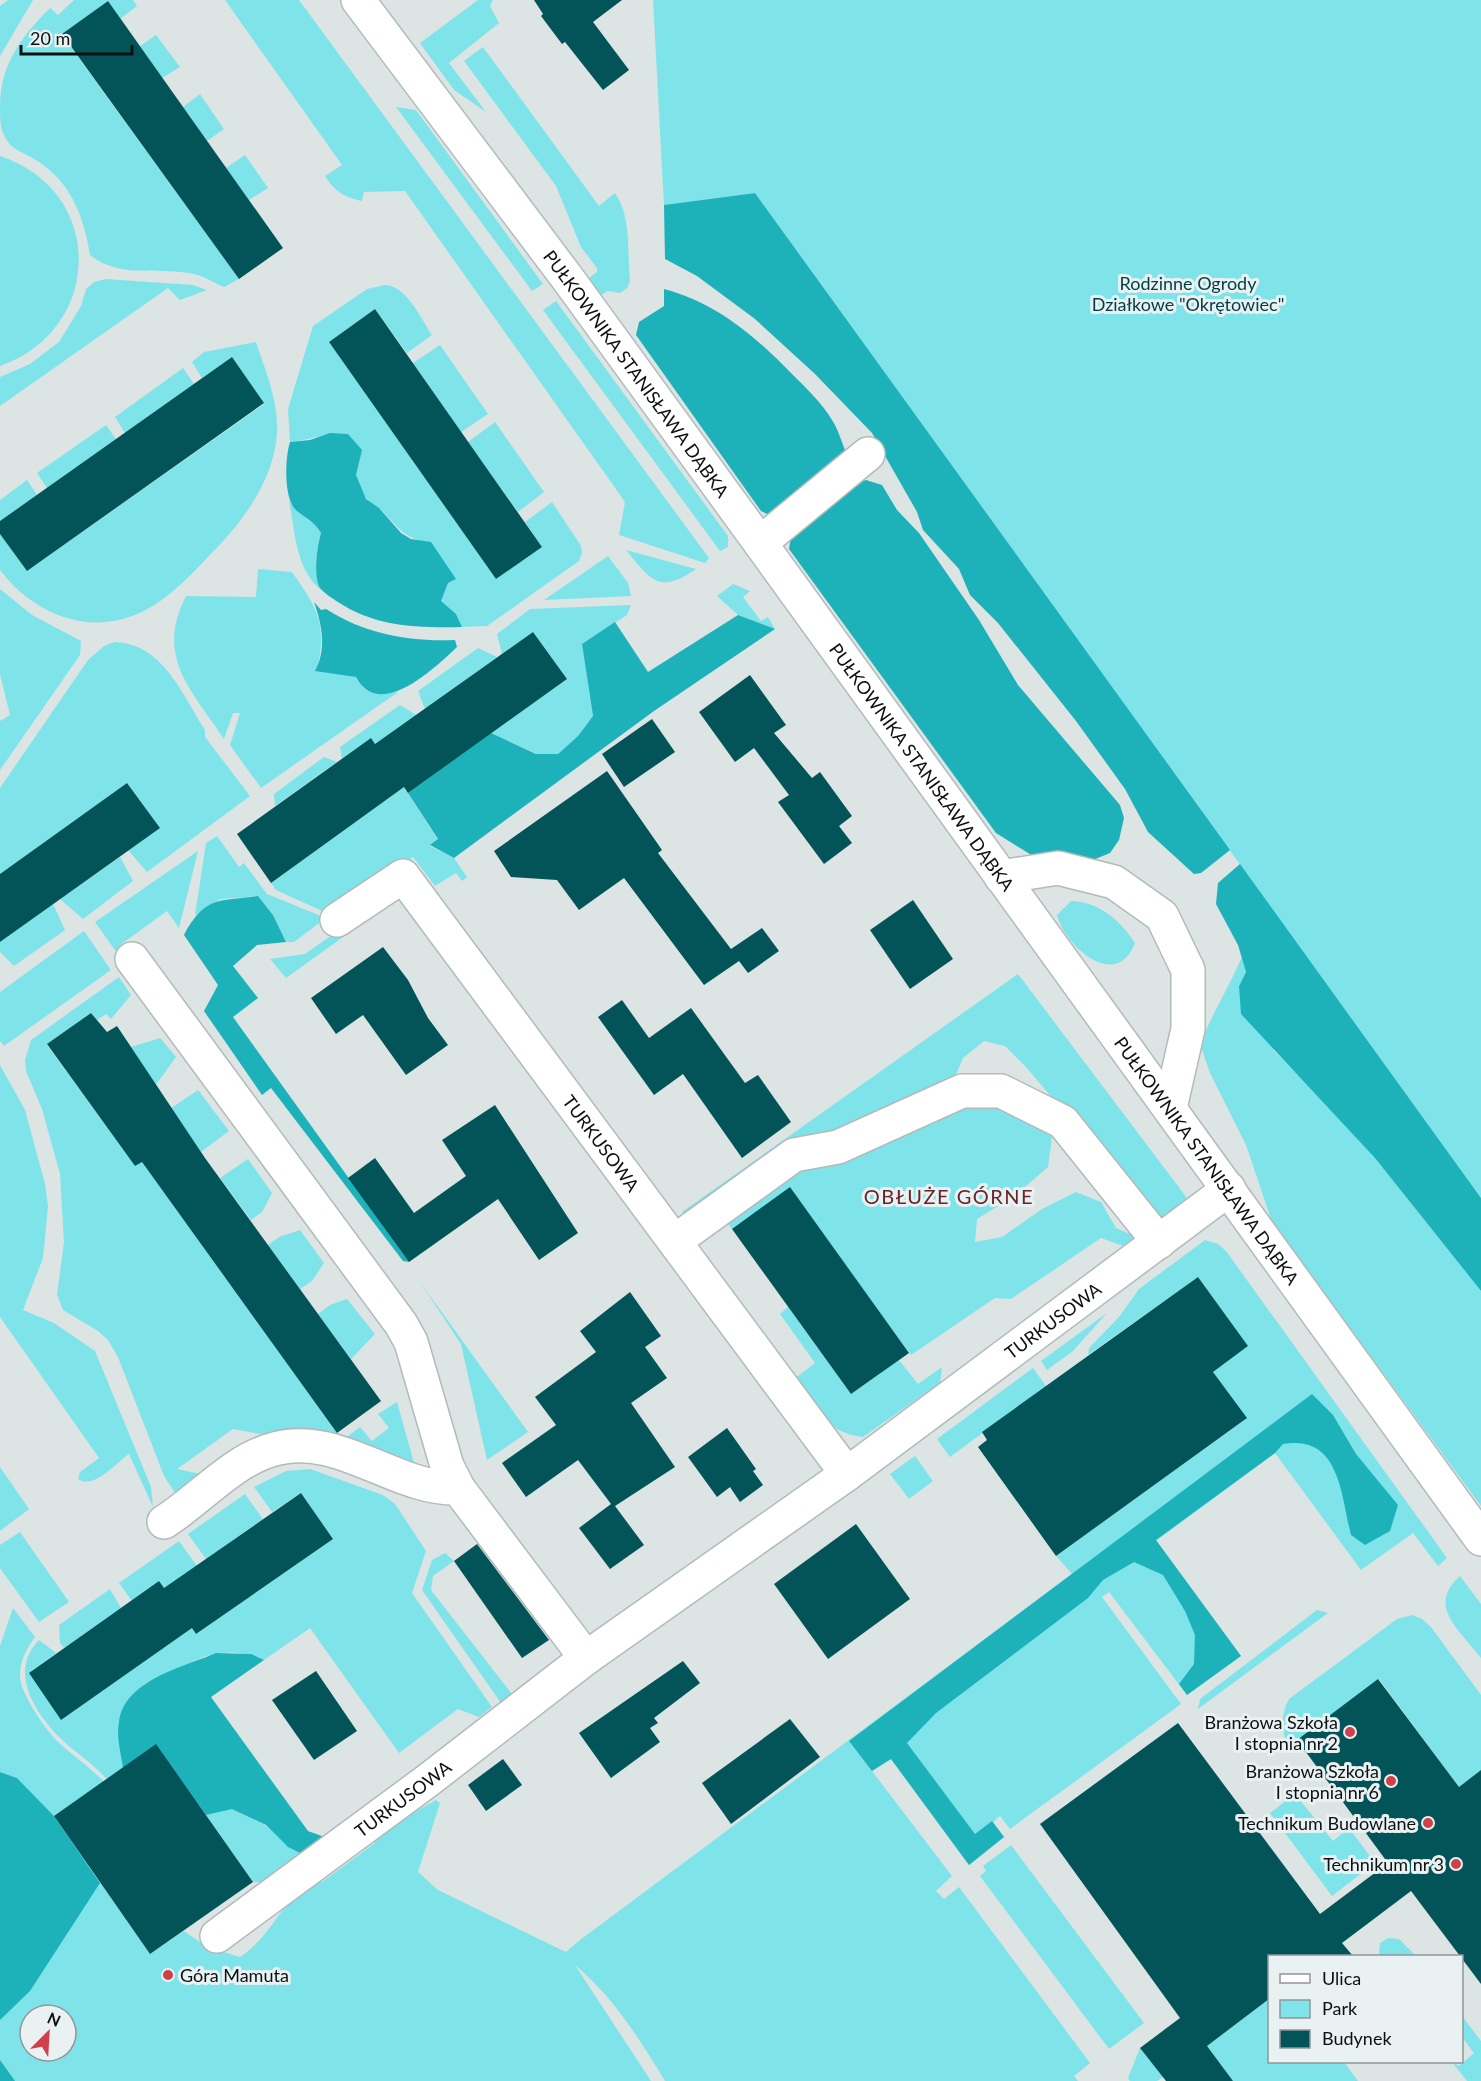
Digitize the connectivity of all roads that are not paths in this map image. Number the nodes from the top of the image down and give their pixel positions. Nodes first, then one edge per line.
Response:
1 (358, 0) edge
2 (868, 453) dead end
3 (760, 543) junction
4 (1000, 877) junction
5 (337, 920) dead end
6 (132, 959) dead end
7 (1170, 1108) junction
8 (1229, 1188) junction
9 (675, 1241) junction
10 (1159, 1242) junction
11 (847, 1474) junction
12 (458, 1488) junction
13 (164, 1522) dead end
14 (1481, 1539) edge
15 (585, 1658) junction
16 (218, 1936) dead end

1 - 3 street, PUŁKOWNIKA STANISŁAWA DĄBKA
2 - 3 street
3 - 4 street, PUŁKOWNIKA STANISŁAWA DĄBKA
4 - 7 street, PUŁKOWNIKA STANISŁAWA DĄBKA
4 - 7 street
5 - 9 street, TURKUSOWA
6 - 12 street
7 - 8 street, PUŁKOWNIKA STANISŁAWA DĄBKA
8 - 10 street, TURKUSOWA
8 - 14 street, PUŁKOWNIKA STANISŁAWA DĄBKA
9 - 10 street
9 - 11 street, TURKUSOWA
10 - 11 street, TURKUSOWA
11 - 15 street, TURKUSOWA
12 - 13 street
12 - 15 street
15 - 16 street, TURKUSOWA

